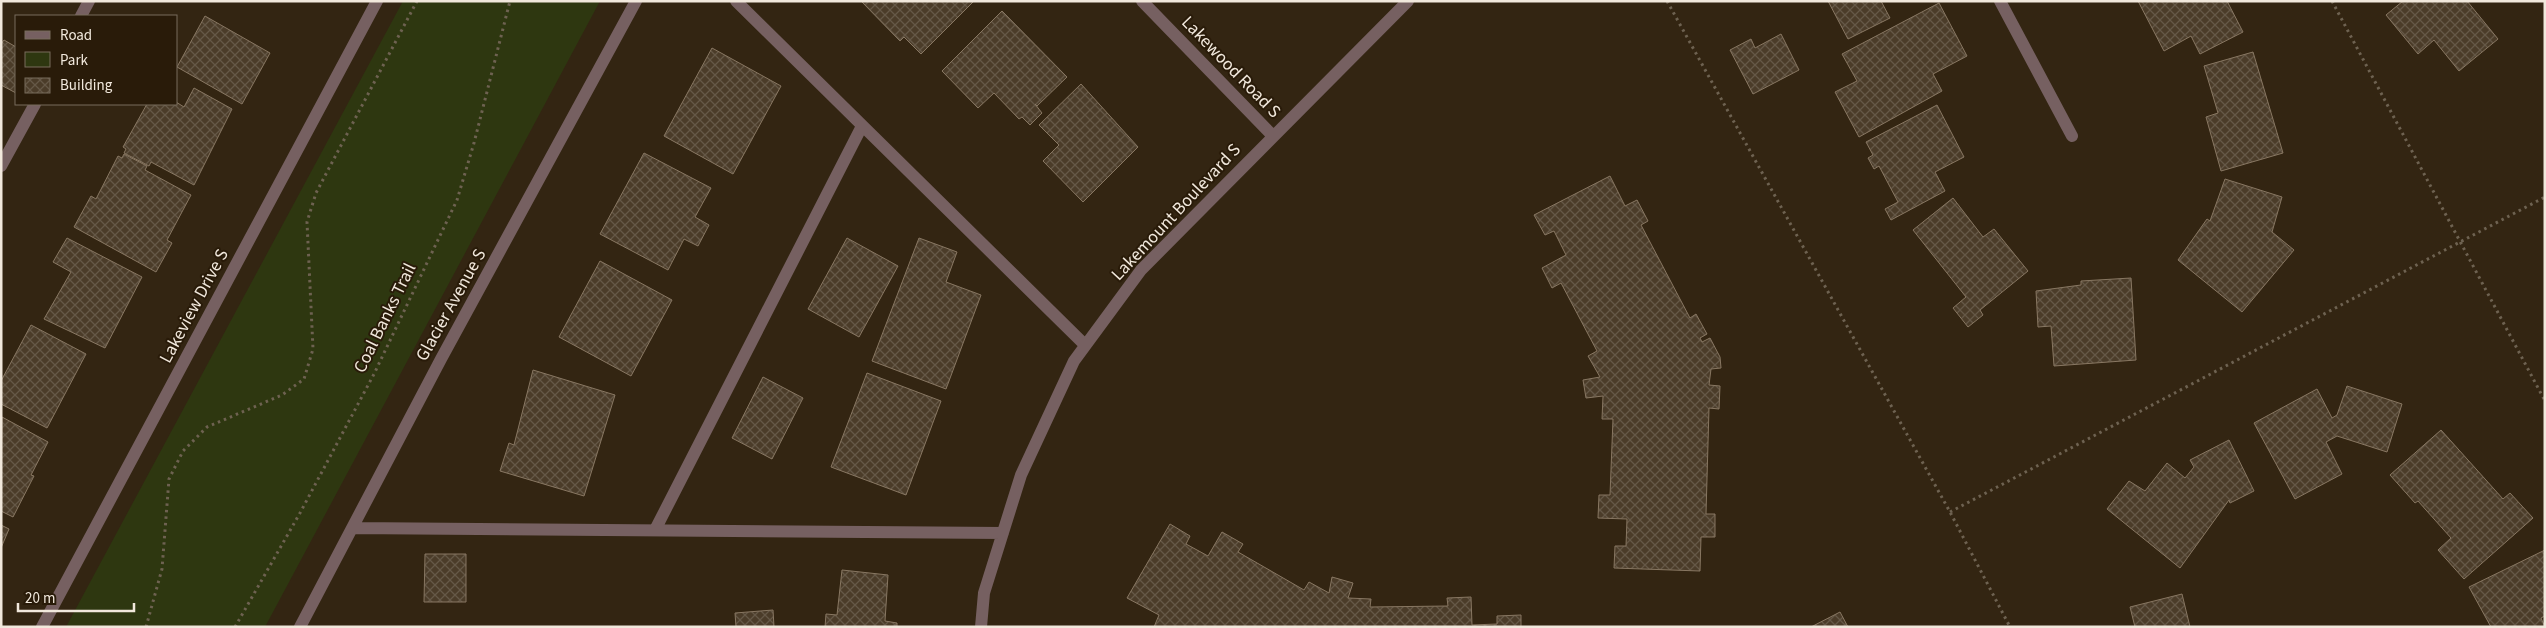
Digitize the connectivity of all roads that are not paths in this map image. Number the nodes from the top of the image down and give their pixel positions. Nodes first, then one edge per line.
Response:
1 (89, 1) edge
2 (377, 1) edge
3 (636, 1) edge
4 (736, 1) edge
5 (1142, 1) edge
6 (1408, 1) edge
7 (2000, 1) edge
8 (82, 15) edge
9 (33, 105) edge
10 (862, 126) junction
11 (1273, 136) junction
12 (2072, 136) dead end
13 (1, 166) edge
14 (1085, 345) junction
15 (352, 528) junction
16 (655, 530) junction
17 (1003, 533) junction
18 (42, 627) edge
19 (300, 627) edge
20 (981, 627) edge

1 - 8 street
2 - 18 street, Lakeview Drive S
3 - 15 street, Glacier Avenue S
4 - 10 street
5 - 11 street, Lakewood Road S
6 - 11 street, Lakemount Boulevard S
7 - 12 street
9 - 13 street
10 - 14 street
10 - 16 street
11 - 14 street, Lakemount Boulevard S
14 - 17 street, Lakemount Boulevard S
15 - 16 street
15 - 19 street, Glacier Avenue S
16 - 17 street
17 - 20 street, Lakemount Boulevard S

